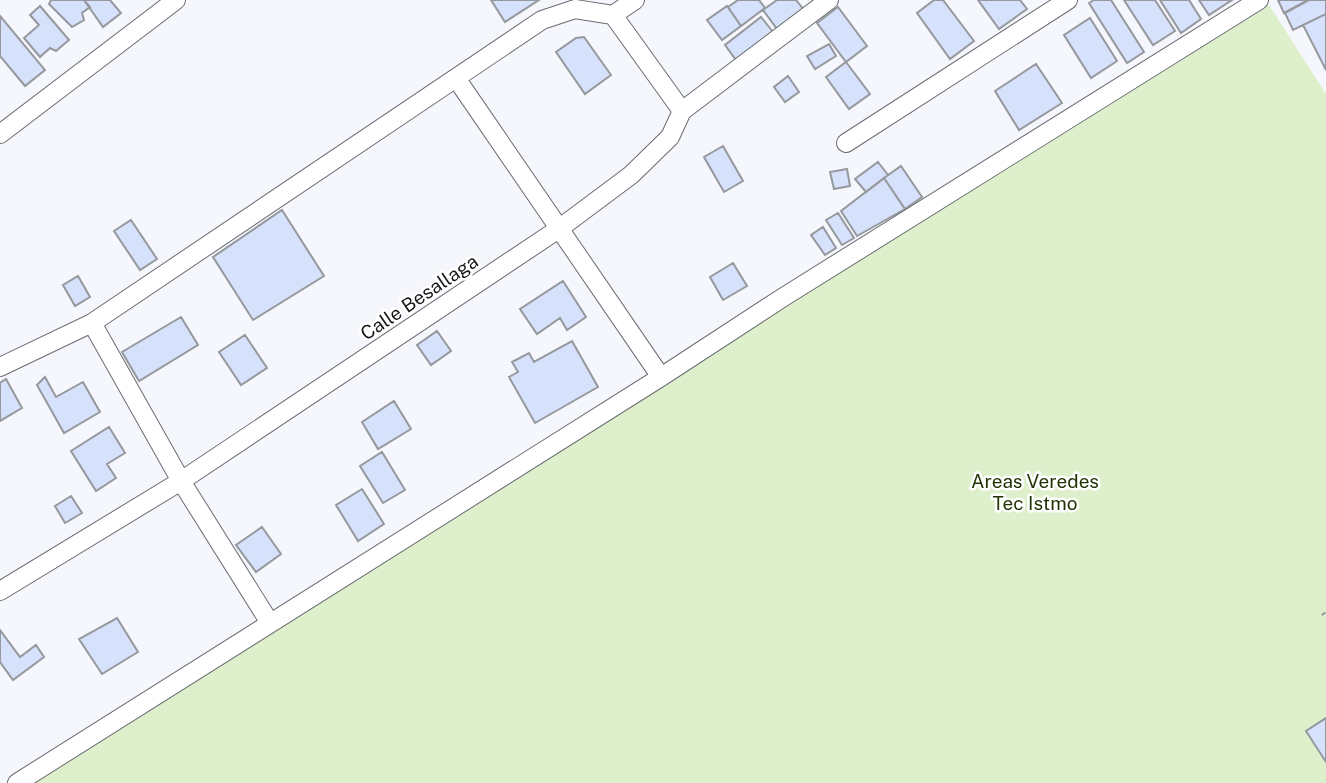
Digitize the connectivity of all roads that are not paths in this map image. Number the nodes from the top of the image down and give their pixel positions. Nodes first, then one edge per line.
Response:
1 (176, 0) edge
2 (635, 0) edge
3 (829, 0) edge
4 (1068, 0) edge
5 (1259, 0) edge
6 (613, 15) junction
7 (456, 78) junction
8 (682, 111) junction
9 (0, 134) edge
10 (846, 143) dead end
11 (560, 228) junction
12 (92, 323) junction
13 (0, 367) edge
14 (662, 377) junction
15 (181, 481) junction
16 (0, 591) edge
17 (270, 624) junction
18 (17, 783) edge

1 - 9 street
2 - 6 street
3 - 8 street, Calle Besallaga
4 - 10 street
5 - 14 street
6 - 7 street
6 - 8 street
7 - 11 street
7 - 12 street
8 - 11 street, Calle Besallaga
11 - 14 street
11 - 15 street, Calle Besallaga
12 - 13 street
12 - 15 street
14 - 17 street
15 - 16 street, Calle Besallaga
15 - 17 street
17 - 18 street

